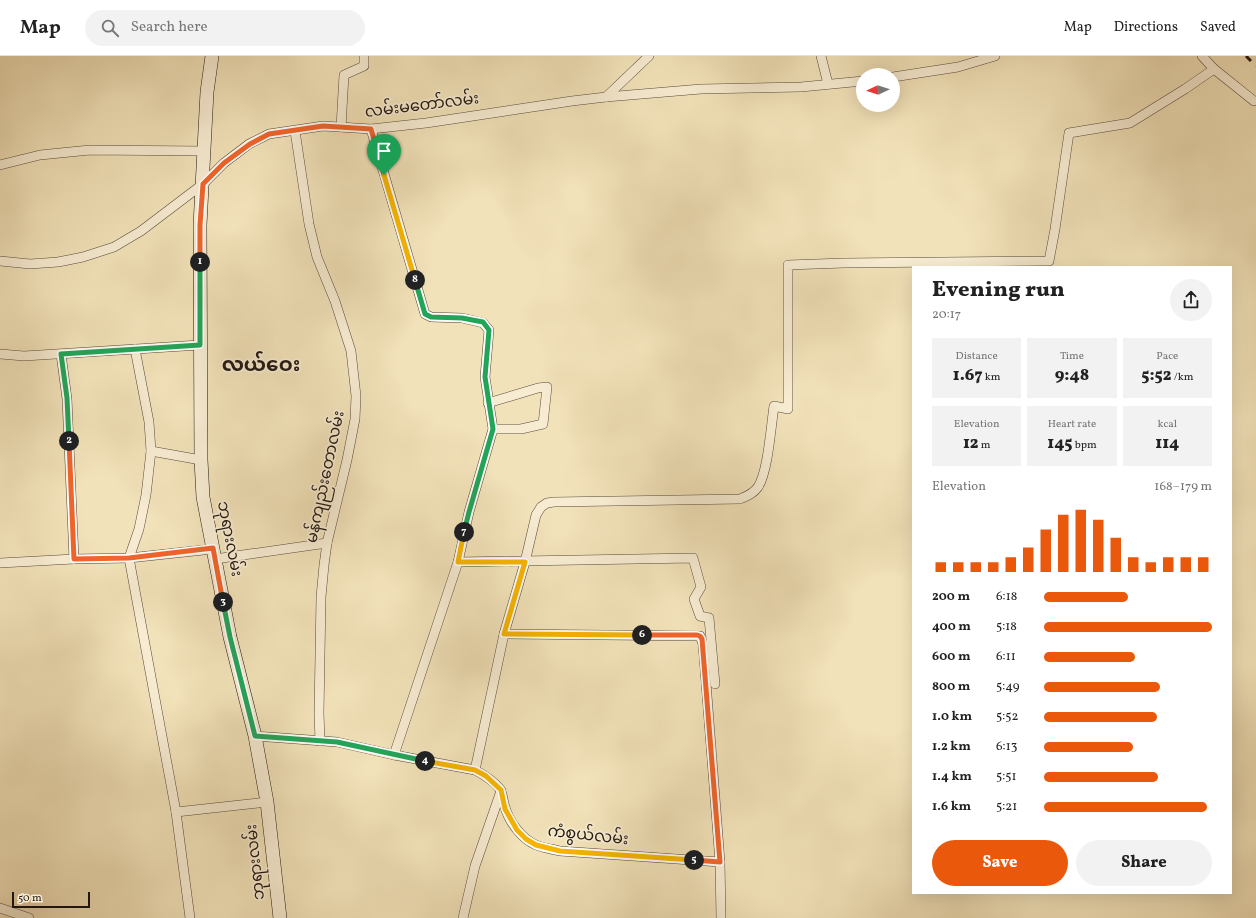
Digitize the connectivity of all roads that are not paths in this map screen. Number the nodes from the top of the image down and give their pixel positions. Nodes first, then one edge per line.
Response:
1 (212, 56) edge
2 (364, 56) edge
3 (649, 56) edge
4 (821, 56) edge
5 (995, 56) edge
6 (1202, 56) edge
7 (977, 59) edge
8 (1214, 69) junction
9 (900, 75) edge
10 (856, 82) edge
11 (828, 84) junction
12 (606, 97) junction
13 (1254, 101) dead end
14 (341, 127) junction
15 (371, 129) junction
16 (295, 131) junction
17 (204, 150) junction
18 (0, 165) edge
19 (203, 184) junction
20 (0, 262) edge
21 (200, 345) junction
22 (136, 349) junction
23 (0, 354) edge
24 (61, 354) junction
25 (488, 403) junction
26 (493, 429) junction
27 (151, 451) junction
28 (200, 460) junction
29 (327, 543) junction
30 (214, 554) junction
31 (129, 558) junction
32 (74, 559) junction
33 (458, 562) junction
34 (525, 562) junction
35 (0, 563) edge
36 (504, 634) junction
37 (715, 684) dead end
38 (255, 736) junction
39 (320, 741) junction
40 (394, 755) junction
41 (475, 770) junction
42 (501, 790) junction
43 (266, 802) junction
44 (176, 812) junction
45 (720, 862) junction
46 (0, 908) edge
47 (29, 918) edge
48 (190, 918) edge
49 (280, 918) edge
50 (463, 918) edge
51 (721, 918) edge

1 - 17 street, ဘုရားလမ်း
2 - 14 street
3 - 12 street
4 - 11 street
5 - 7 street
6 - 8 street
7 - 9 street
8 - 13 street
8 - 34 street
10 - 11 street, လမ်းမတော်လမ်း
11 - 12 street, လမ်းမတော်လမ်း
12 - 15 street, လမ်းမတော်လမ်း
14 - 15 street, လမ်းမတော်လမ်း
14 - 16 street, လမ်းမတော်လမ်း
15 - 25 street
16 - 19 street, လမ်းမတော်လမ်း
16 - 29 street, မန်ကျည်းတောလမ်း
17 - 18 street
17 - 19 street, ဘုရားလမ်း
19 - 20 street, လမ်းမတော်လမ်း
19 - 21 street, ဘုရားလမ်း
21 - 22 street
21 - 28 street, ဘုရားလမ်း
22 - 24 street
22 - 27 street
23 - 24 street
24 - 32 street
25 - 26 street
25 - 26 street
26 - 33 street
27 - 28 street
27 - 31 street
28 - 30 street, ဘုရားလမ်း
29 - 30 street
29 - 39 street, မန်ကျည်းတောလမ်း
30 - 31 street
30 - 38 street, ဘုရားလမ်း
31 - 32 street
31 - 44 street
32 - 35 street
33 - 34 street
33 - 40 street
34 - 36 street
34 - 37 street
36 - 41 street
36 - 45 street
38 - 39 street
38 - 43 street, ဘုရားလမ်း
39 - 40 street
40 - 41 street
41 - 42 street
42 - 45 street, ကံစွယ်လမ်း
42 - 50 street
43 - 44 street
43 - 49 street, ဘုရားလမ်း
44 - 48 street
45 - 51 street
46 - 47 street

